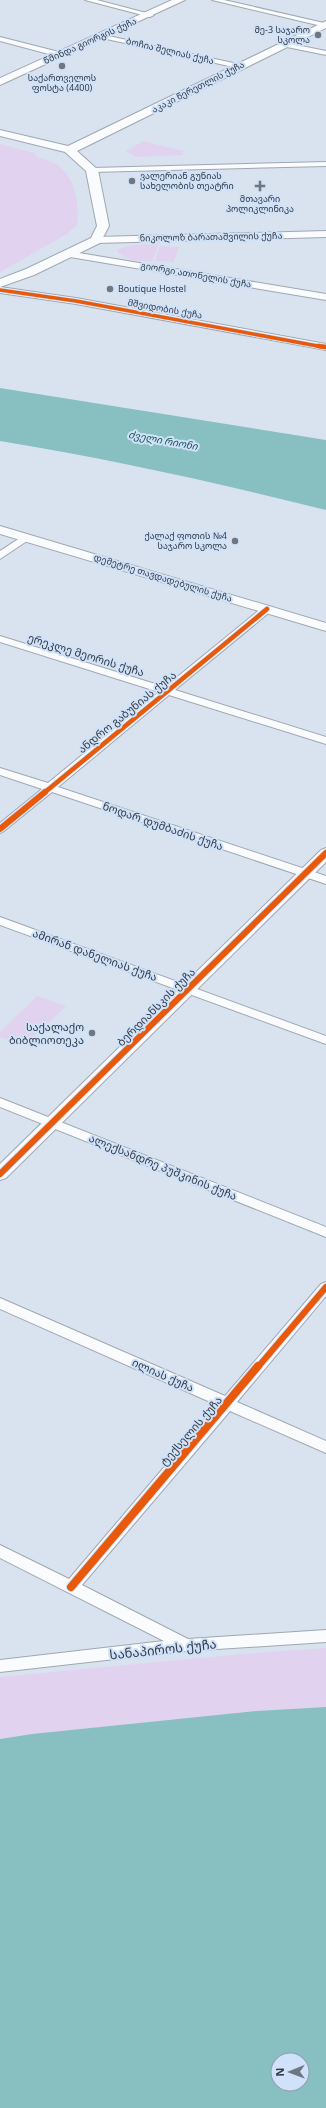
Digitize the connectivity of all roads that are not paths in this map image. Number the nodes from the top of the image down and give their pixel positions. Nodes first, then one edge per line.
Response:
1 (88, 0) edge
2 (180, 0) edge
3 (215, 0) edge
4 (150, 14) junction
5 (325, 24) edge
6 (102, 36) junction
7 (0, 39) edge
8 (285, 44) junction
9 (326, 53) edge
10 (60, 55) junction
11 (238, 66) junction
12 (0, 82) edge
13 (0, 133) edge
14 (69, 150) junction
15 (326, 164) edge
16 (92, 170) junction
17 (326, 234) edge
18 (96, 240) junction
19 (67, 254) junction
20 (1, 288) edge
21 (326, 297) edge
22 (326, 348) edge
23 (0, 530) edge
24 (26, 537) junction
25 (0, 556) edge
26 (267, 609) junction
27 (326, 627) edge
28 (0, 639) edge
29 (168, 691) junction
30 (326, 741) edge
31 (0, 771) edge
32 (50, 788) junction
33 (0, 829) edge
34 (326, 853) edge
35 (305, 873) junction
36 (326, 880) edge
37 (0, 921) edge
38 (188, 989) junction
39 (326, 1040) edge
40 (0, 1102) edge
41 (52, 1123) junction
42 (0, 1174) edge
43 (326, 1232) edge
44 (326, 1287) edge
45 (0, 1303) edge
46 (228, 1404) junction
47 (326, 1447) edge
48 (0, 1551) edge
49 (71, 1587) junction
50 (326, 1636) edge
51 (186, 1645) junction
52 (0, 1666) edge

1 - 4 street
2 - 4 main road, წმინდა გიორგის ქუჩა
3 - 5 street
4 - 6 main road, წმინდა გიორგის ქუჩა
5 - 8 main road, აკაკი წერეთლის ქუჩა
6 - 10 main road, წმინდა გიორგის ქუჩა
6 - 11 street, ბოჩია შელიას ქუჩა
7 - 10 street
8 - 9 street
8 - 11 main road, აკაკი წერეთლის ქუჩა
10 - 12 main road, წმინდა გიორგის ქუჩა
11 - 14 main road, აკაკი წერეთლის ქუჩა
13 - 14 main road
14 - 16 main road
15 - 16 street
16 - 18 main road
17 - 18 street, ნიკოლოზ ბარათაშვილის ქუჩა
18 - 19 main road
19 - 20 main road
19 - 21 street, გიორგი ათონელის ქუჩა
20 - 22 street, მშვიდობის ქუჩა
23 - 24 street, დემეტრე თავდადებულის ქუჩა
24 - 25 street
24 - 26 street, დემეტრე თავდადებულის ქუჩა
26 - 27 street, დემეტრე თავდადებულის ქუჩა
26 - 29 street, ანდრო გაბუნიას ქუჩა
28 - 29 street, ერეკლე მეორის ქუჩა
29 - 30 street, ერეკლე მეორის ქუჩა
29 - 32 street, ანდრო გაბუნიას ქუჩა
31 - 32 street, ნოდარ დუმბაძის ქუჩა
32 - 33 street, ანდრო გაბუნიას ქუჩა
32 - 35 street, ნოდარ დუმბაძის ქუჩა
34 - 35 street, ბერდიანსკის ქუჩა
35 - 36 street, ნოდარ დუმბაძის ქუჩა
35 - 38 street, ბერდიანსკის ქუჩა
37 - 38 street, ამირან დანელიას ქუჩა
38 - 39 street, ამირან დანელიას ქუჩა
38 - 41 street, ბერდიანსკის ქუჩა
40 - 41 street, ალექსანდრე პუშკინის ქუჩა
41 - 42 street, ბერდიანსკის ქუჩა
41 - 43 street, ალექსანდრე პუშკინის ქუჩა
44 - 46 street, ტექსელის ქუჩა
45 - 46 street, ილიას ქუჩა
46 - 47 street, ილიას ქუჩა
46 - 49 street, ტექსელის ქუჩა
48 - 49 street
49 - 51 street
50 - 51 street, სანაპიროს ქუჩა
51 - 52 street, სანაპიროს ქუჩა

